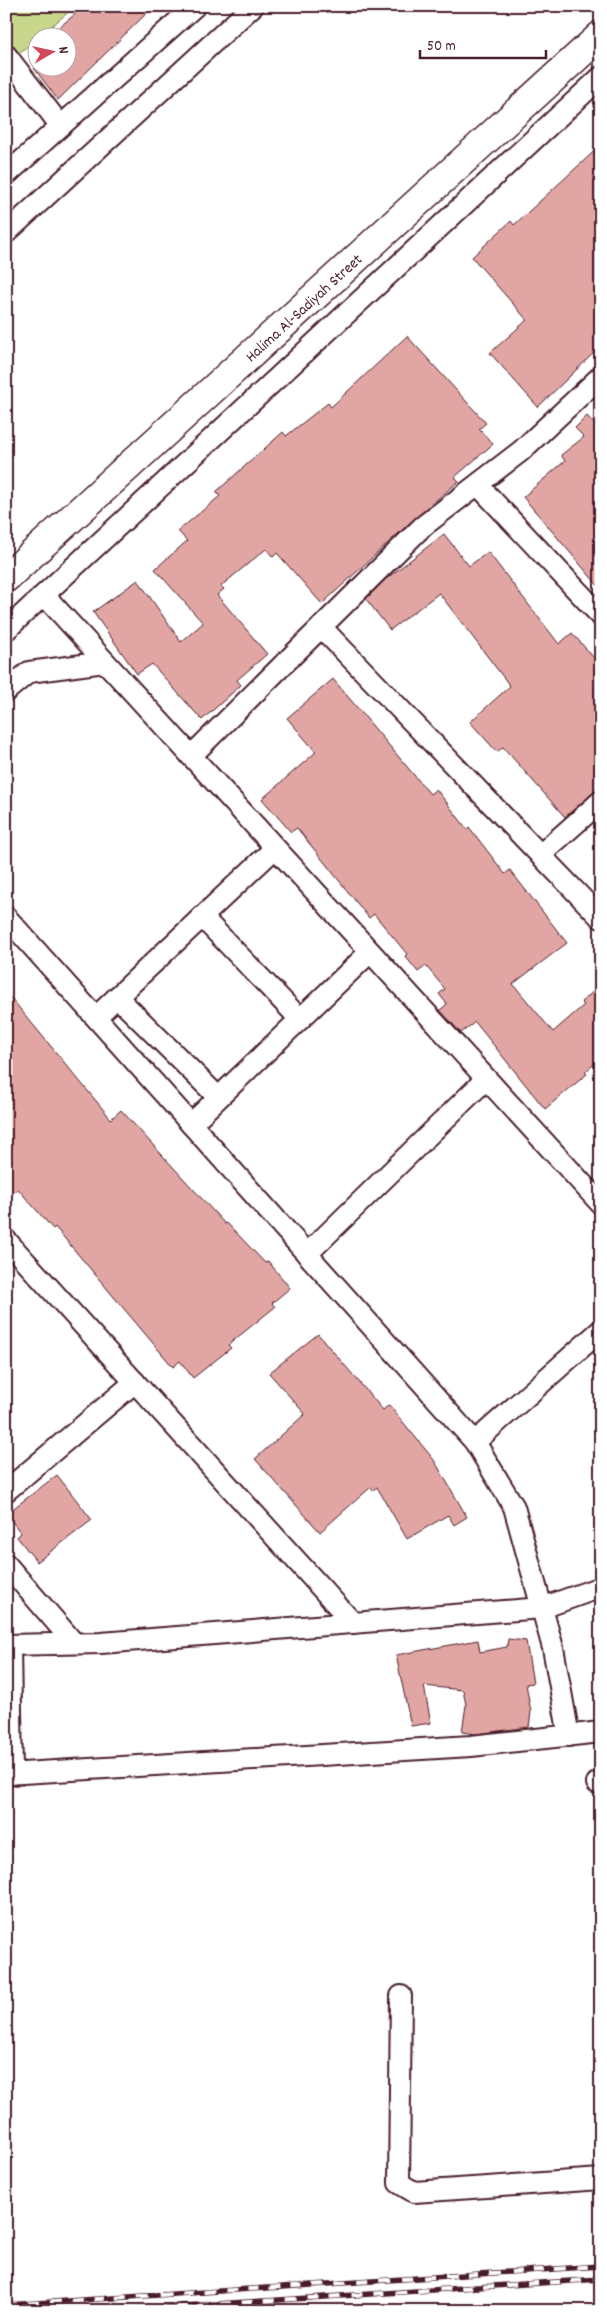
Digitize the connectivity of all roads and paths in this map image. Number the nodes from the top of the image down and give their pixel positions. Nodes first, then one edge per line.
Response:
1 (195, 6) edge
2 (253, 6) edge
3 (601, 34) edge
4 (6, 55) edge
5 (601, 77) edge
6 (60, 125) junction
7 (6, 174) edge
8 (6, 233) edge
9 (601, 376) edge
10 (478, 484) junction
11 (6, 578) edge
12 (44, 595) junction
13 (601, 616) edge
14 (321, 628) junction
15 (6, 630) edge
16 (105, 662) junction
17 (6, 691) edge
18 (191, 756) junction
19 (601, 801) edge
20 (275, 848) junction
21 (540, 855) junction
22 (202, 917) junction
23 (601, 918) edge
24 (7, 920) edge
25 (370, 952) junction
26 (118, 997) junction
27 (96, 1017) junction
28 (300, 1019) junction
29 (486, 1078) junction
30 (218, 1097) junction
31 (191, 1124) junction
32 (601, 1204) edge
33 (6, 1240) edge
34 (307, 1254) junction
35 (601, 1330) edge
36 (135, 1382) junction
37 (475, 1442) junction
38 (6, 1491) edge
39 (6, 1564) edge
40 (601, 1587) edge
41 (542, 1608) junction
42 (353, 1623) junction
43 (74, 1643) junction
44 (8, 1645) edge
45 (601, 1732) edge
46 (569, 1736) junction
47 (9, 1774) edge
48 (401, 1996) dead end
49 (601, 2179) edge

1 - 6 street
2 - 8 street
3 - 11 street, Halima Al-Sadiyah Street
4 - 6 street
5 - 12 street
6 - 7 street
9 - 10 street
10 - 13 street
10 - 14 street
12 - 15 street
12 - 16 street
14 - 18 street
14 - 21 street
16 - 17 street
16 - 18 street
18 - 20 street
19 - 21 street
20 - 22 street
20 - 25 street
21 - 23 street
22 - 26 street
22 - 28 street
24 - 27 street
25 - 28 street
25 - 29 street
26 - 27 street
26 - 30 street
27 - 31 street
28 - 30 street
29 - 32 street
29 - 34 street
30 - 31 street
31 - 34 street
33 - 36 street
34 - 37 street
35 - 37 street
36 - 38 street
36 - 42 street
37 - 41 street
39 - 43 street
40 - 41 street
41 - 42 street
41 - 46 street
42 - 43 street
43 - 44 street
44 - 47 street
45 - 46 street
46 - 47 street
48 - 49 street

